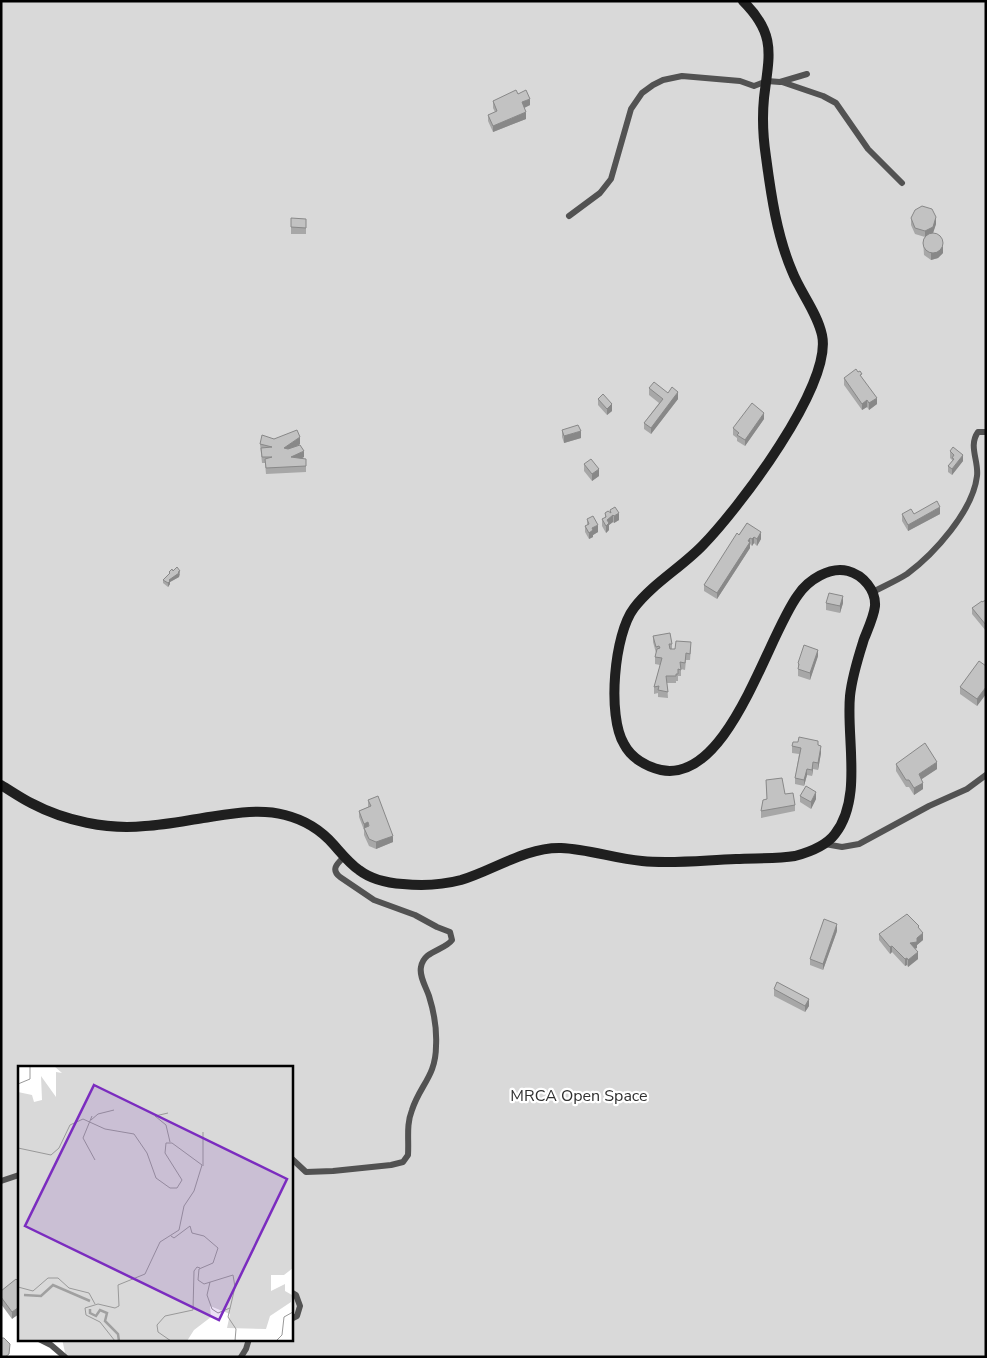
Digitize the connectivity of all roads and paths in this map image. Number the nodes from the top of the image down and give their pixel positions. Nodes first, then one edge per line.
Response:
1 (743, 1) edge
2 (807, 74) dead end
3 (767, 81) junction
4 (780, 82) junction
5 (902, 183) dead end
6 (569, 216) dead end
7 (986, 432) edge
8 (873, 592) junction
9 (986, 775) edge
10 (1, 785) edge
11 (824, 844) junction
12 (344, 857) junction
13 (292, 1159) edge
14 (18, 1176) edge
15 (1, 1181) edge
16 (292, 1293) edge
17 (292, 1318) edge
18 (41, 1340) edge
19 (249, 1340) edge
20 (66, 1357) edge
21 (241, 1357) edge

1 - 3 main road
2 - 4 lane
3 - 4 lane
3 - 6 lane
3 - 8 main road
4 - 5 lane
7 - 8 lane
8 - 11 main road
9 - 11 lane
10 - 12 main road
11 - 12 main road
12 - 13 lane
14 - 15 lane
16 - 17 lane
18 - 20 lane
19 - 21 lane

